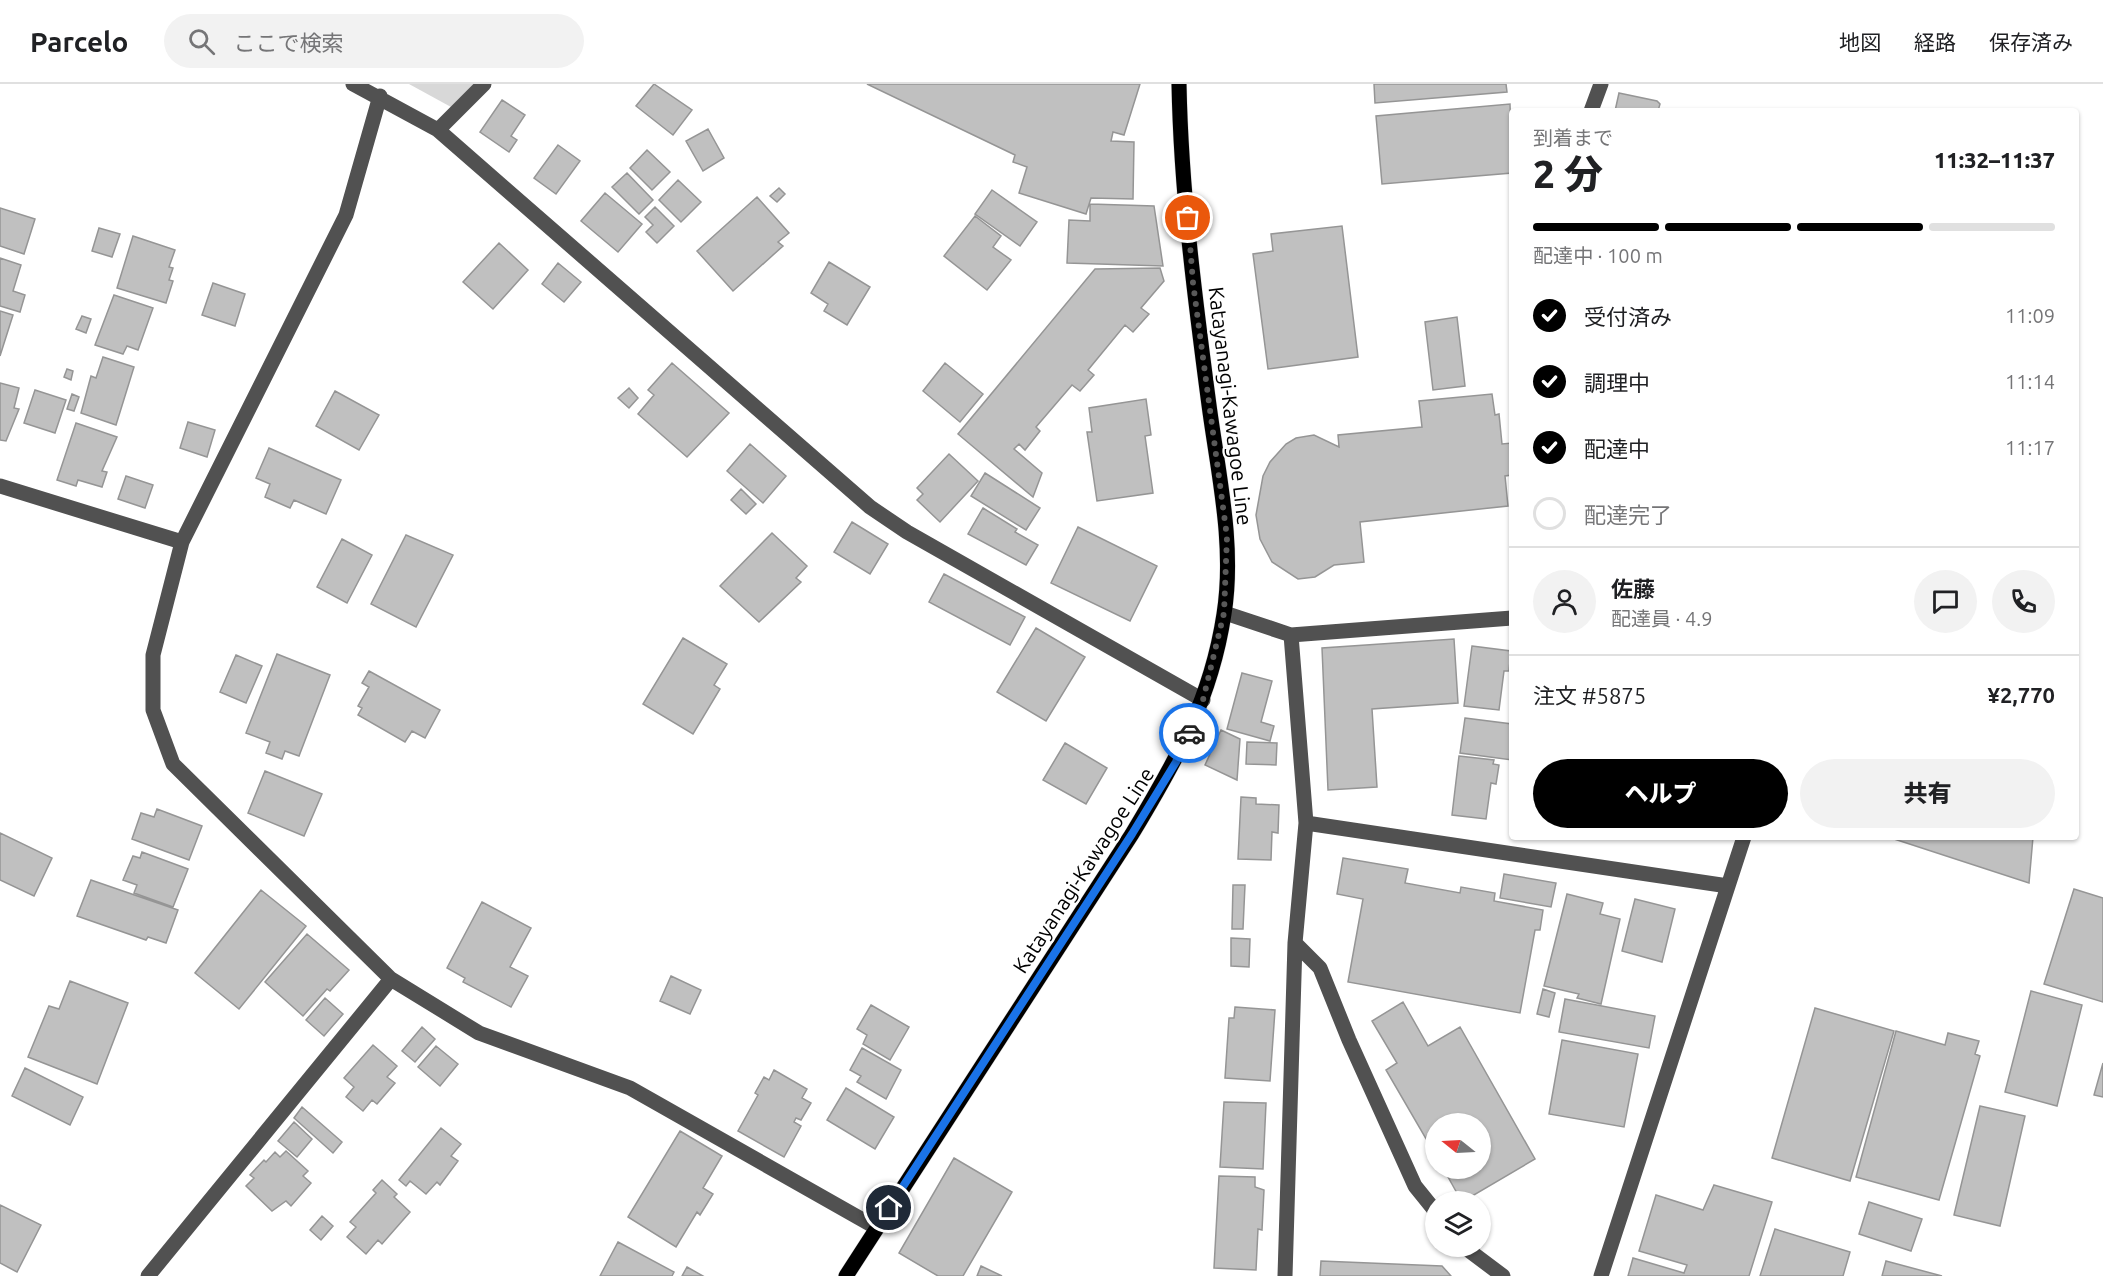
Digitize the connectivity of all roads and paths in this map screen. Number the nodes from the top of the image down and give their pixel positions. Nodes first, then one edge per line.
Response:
1 (353, 84) edge
2 (484, 84) edge
3 (1179, 84) edge
4 (1601, 84) edge
5 (380, 96) junction
6 (1592, 108) edge
7 (438, 130) junction
8 (0, 486) edge
9 (182, 542) junction
10 (1224, 613) junction
11 (1509, 618) edge
12 (1291, 635) junction
13 (1203, 700) junction
14 (1306, 823) junction
15 (1743, 840) edge
16 (1728, 886) junction
17 (1295, 943) junction
18 (391, 979) junction
19 (1425, 1198) edge
20 (877, 1228) junction
21 (1478, 1257) edge
22 (148, 1276) edge
23 (846, 1276) edge
24 (1285, 1276) edge
25 (1503, 1276) edge
26 (1601, 1276) edge

1 - 5 street
2 - 7 street
3 - 10 main road, Katayanagi-Kawagoe Line
4 - 6 street
5 - 7 street
5 - 9 street
7 - 13 street
8 - 9 street
9 - 18 street
10 - 12 street
10 - 13 main road, Katayanagi-Kawagoe Line
11 - 12 street
12 - 14 street
13 - 20 main road, Katayanagi-Kawagoe Line
14 - 16 street
14 - 17 street
15 - 16 street
16 - 26 street
17 - 19 street
17 - 24 street
18 - 20 street
18 - 22 street
20 - 23 main road, Katayanagi-Kawagoe Line
21 - 25 street

